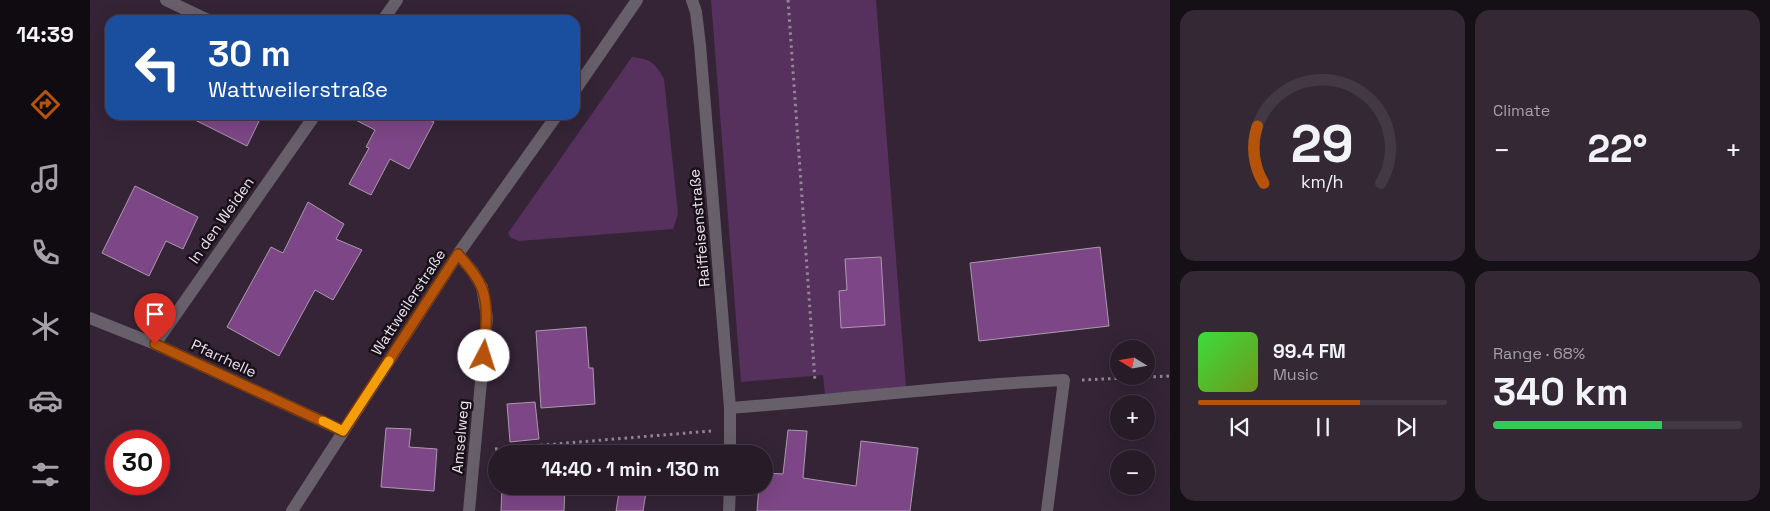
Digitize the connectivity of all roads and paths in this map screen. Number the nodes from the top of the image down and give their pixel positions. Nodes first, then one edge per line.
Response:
1 (166, 0) edge
2 (397, 0) edge
3 (637, 0) edge
4 (692, 0) edge
5 (788, 0) edge
6 (198, 15) edge
7 (386, 15) edge
8 (580, 83) edge
9 (312, 120) edge
10 (553, 120) edge
11 (458, 254) junction
12 (90, 318) edge
13 (155, 344) junction
14 (1170, 376) edge
15 (1064, 380) junction
16 (816, 402) junction
17 (730, 408) junction
18 (730, 429) junction
19 (343, 431) junction
20 (730, 445) edge
21 (475, 451) junction
22 (730, 495) edge
23 (292, 511) edge
24 (469, 511) edge
25 (729, 511) edge
26 (1047, 511) edge

1 - 6 street
2 - 7 street
3 - 8 street
4 - 17 street, Raiffeisenstraße
5 - 16 path
9 - 13 street, In den Weiden
10 - 11 street, Wattweilerstraße
11 - 19 street, Wattweilerstraße
11 - 21 street, Amselweg
12 - 13 street, Pfarrhelle
13 - 19 street, Pfarrhelle
14 - 15 path
15 - 16 street
15 - 26 street
16 - 17 street
17 - 18 street, Raiffeisenstraße
18 - 20 street, Raiffeisenstraße
18 - 21 path
19 - 23 street, Wattweilerstraße
21 - 24 street, Amselweg
22 - 25 street

